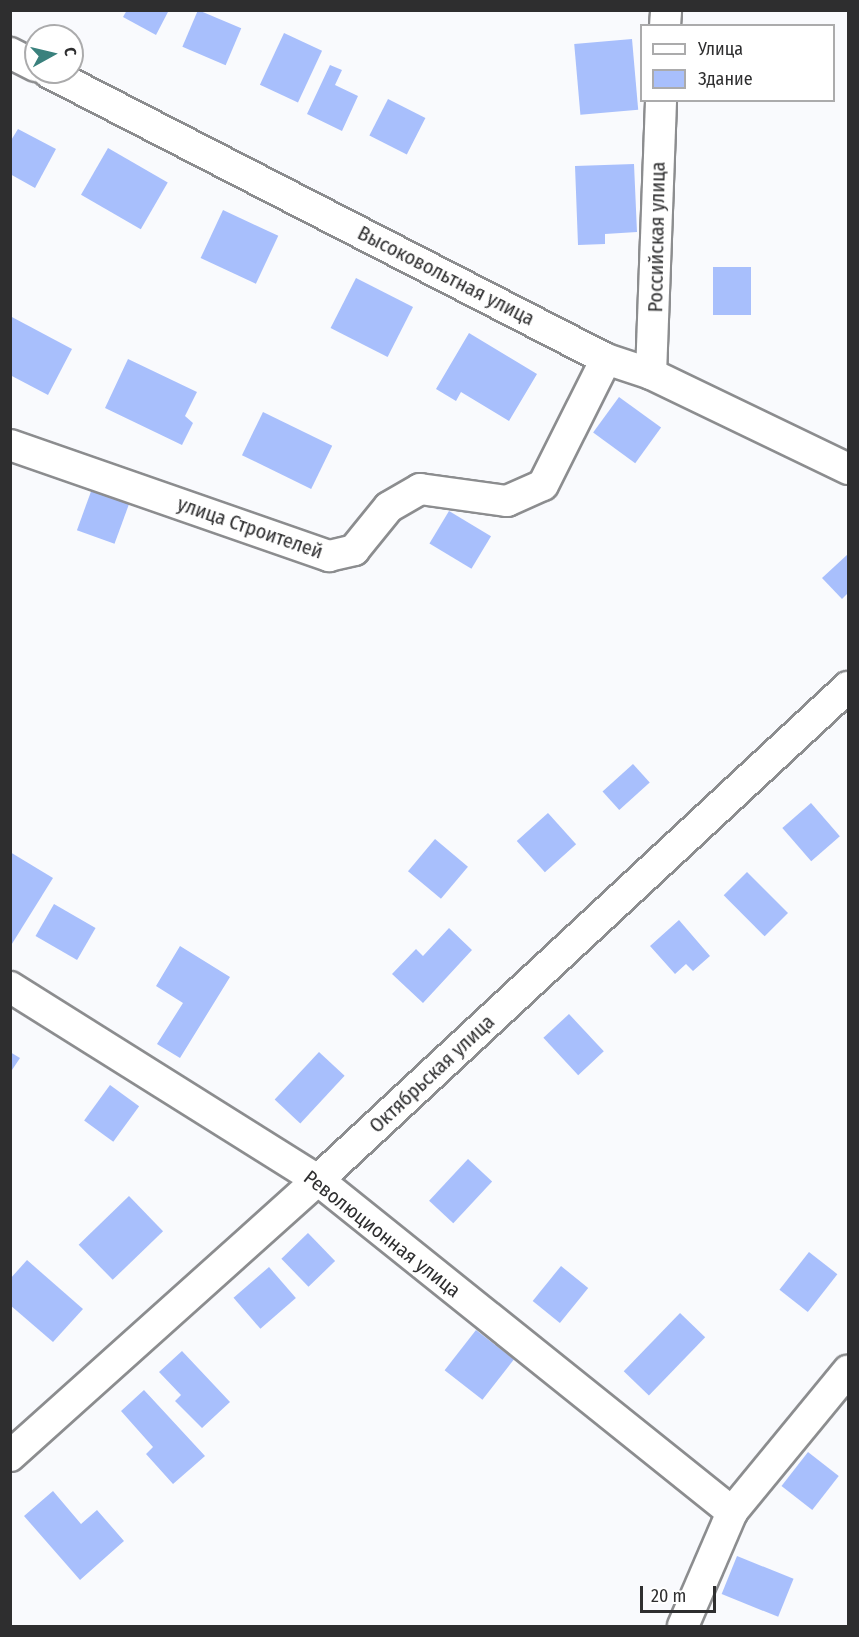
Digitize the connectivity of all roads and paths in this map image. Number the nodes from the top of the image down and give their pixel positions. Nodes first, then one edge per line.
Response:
1 (10, 53) edge
2 (24, 60) edge
3 (71, 84) edge
4 (662, 102) edge
5 (606, 359) junction
6 (651, 374) junction
7 (10, 445) edge
8 (849, 469) edge
9 (849, 687) edge
10 (10, 987) edge
11 (318, 1180) junction
12 (849, 1371) edge
13 (10, 1456) edge
14 (732, 1512) junction
15 (683, 1626) edge

1 - 2 street
3 - 5 street, Высоковольтная улица
4 - 6 street, Российская улица
5 - 6 street, Высоковольтная улица
5 - 7 street, улица Строителей
6 - 8 street, Высоковольтная улица
9 - 11 street, Октябрьская улица
10 - 11 street, Революционная улица
11 - 13 street, Октябрьская улица
11 - 14 street, Революционная улица
12 - 14 street
14 - 15 street

